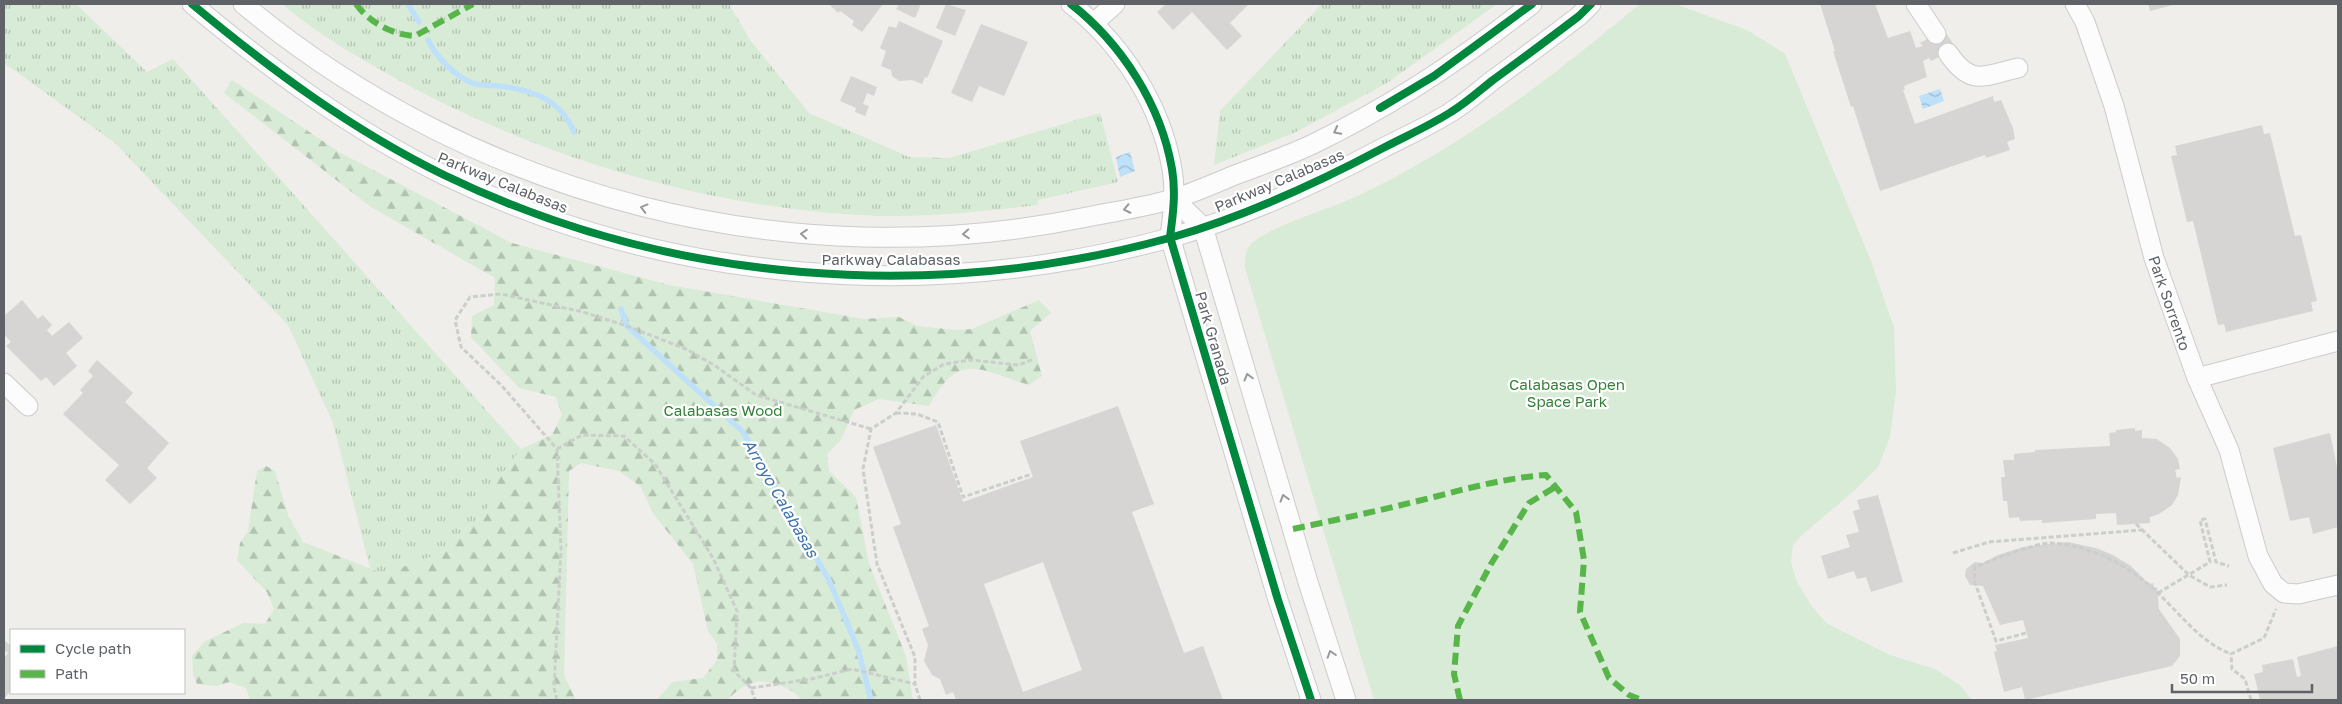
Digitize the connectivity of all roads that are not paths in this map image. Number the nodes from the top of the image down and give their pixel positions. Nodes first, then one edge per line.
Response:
1 (192, 4) edge
2 (243, 4) edge
3 (1072, 4) edge
4 (1115, 4) edge
5 (1532, 4) edge
6 (1591, 4) edge
7 (1916, 4) edge
8 (2075, 4) edge
9 (1095, 22) junction
10 (1936, 34) dead end
11 (1948, 53) dead end
12 (2018, 68) dead end
13 (1174, 199) junction
14 (1204, 227) junction
15 (1170, 237) junction
16 (2338, 341) edge
17 (2197, 378) junction
18 (4, 383) edge
19 (28, 406) dead end
20 (2338, 585) edge
21 (1311, 700) edge
22 (1346, 700) edge

1 - 15 street, Parkway Calabasas
13 -> 2 street, Parkway Calabasas
3 - 9 street, Park Granada
4 - 9 street
5 -> 13 street, Parkway Calabasas
6 - 14 street, Parkway Calabasas
7 - 10 street
8 - 17 street, Park Sorrento
9 - 13 street, Park Granada
11 - 12 street
13 - 14 street
13 - 15 street, Park Granada
14 - 15 street, Parkway Calabasas
22 -> 14 street, Park Granada
15 - 21 street, Park Granada
16 - 17 street
17 - 20 street, Park Sorrento
18 - 19 street

